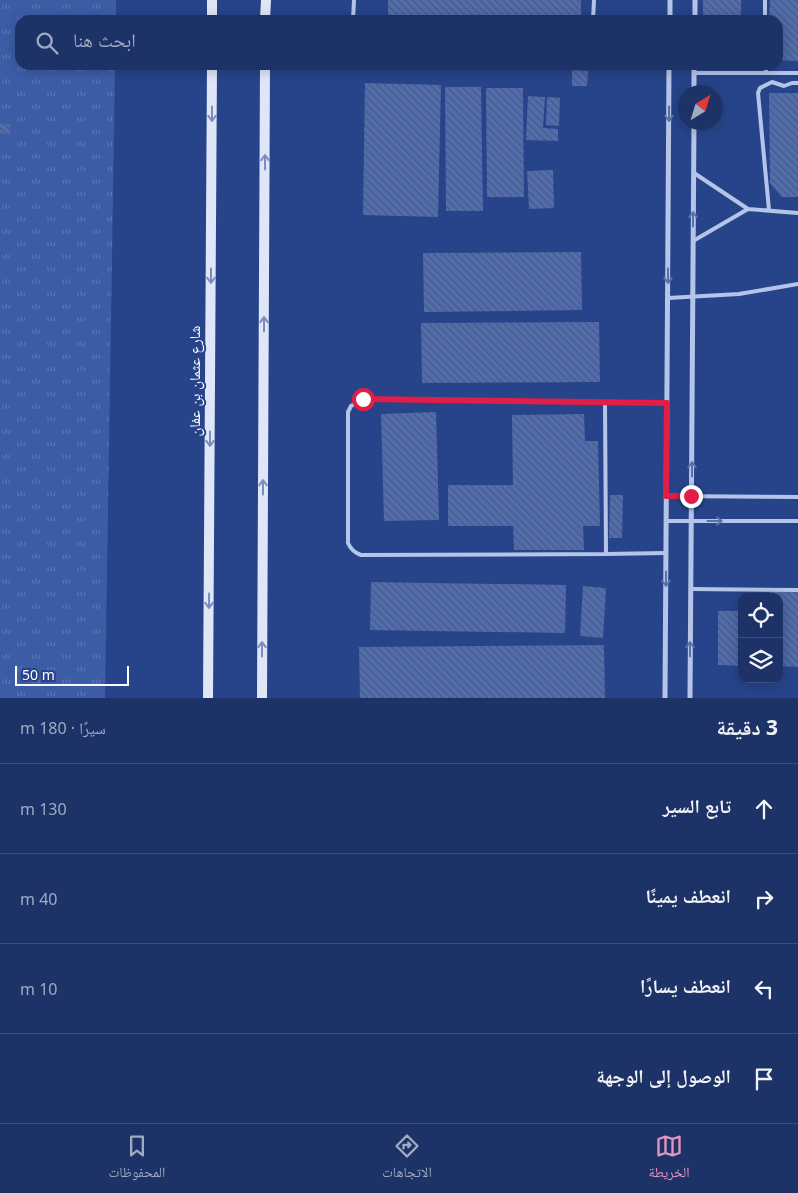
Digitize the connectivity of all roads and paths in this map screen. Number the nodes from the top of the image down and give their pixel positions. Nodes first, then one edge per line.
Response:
1 (212, 0) edge
2 (266, 0) edge
3 (354, 0) edge
4 (594, 0) edge
5 (670, 0) edge
6 (695, 0) edge
7 (765, 0) edge
8 (212, 15) edge
9 (266, 15) edge
10 (354, 15) edge
11 (593, 15) edge
12 (670, 15) edge
13 (694, 15) edge
14 (766, 15) edge
15 (212, 70) edge
16 (265, 70) edge
17 (669, 70) edge
18 (694, 73) joint
19 (766, 73) joint
20 (798, 73) edge
21 (798, 84) edge
22 (694, 85) edge
23 (694, 130) edge
24 (694, 172) junction
25 (748, 208) junction
26 (769, 210) junction
27 (798, 212) edge
28 (693, 241) junction
29 (798, 284) edge
30 (693, 297) junction
31 (668, 298) junction
32 (606, 403) junction
33 (667, 403) junction
34 (666, 496) junction
35 (691, 496) junction
36 (798, 497) edge
37 (666, 521) junction
38 (691, 521) junction
39 (798, 521) edge
40 (666, 553) junction
41 (606, 554) junction
42 (691, 590) junction
43 (798, 590) edge
44 (208, 698) edge
45 (262, 698) edge
46 (665, 698) edge
47 (690, 698) edge

1 - 8 main road
2 - 9 main road
3 - 10 lane
4 - 11 lane
5 - 12 street
6 - 13 street
7 - 14 lane
15 -> 44 main road, شارع عثمان بن عفان
45 -> 16 main road
17 -> 31 street
18 - 19 lane
18 - 22 street
19 - 20 lane
21 - 26 lane
23 - 24 street
24 - 25 lane
28 -> 24 street
25 - 26 lane
25 - 28 lane
26 - 27 lane
28 - 30 street
29 - 30 lane
30 - 31 lane
35 -> 30 street
31 - 33 street
32 - 33 lane
32 - 41 lane
32 - 41 lane
33 - 34 street
34 - 35 lane
34 - 37 street
35 - 36 lane
35 - 38 street
37 - 38 lane
37 - 40 street
38 -> 39 lane
38 - 42 street
40 - 41 lane
40 -> 46 street
42 - 43 lane
47 -> 42 street

